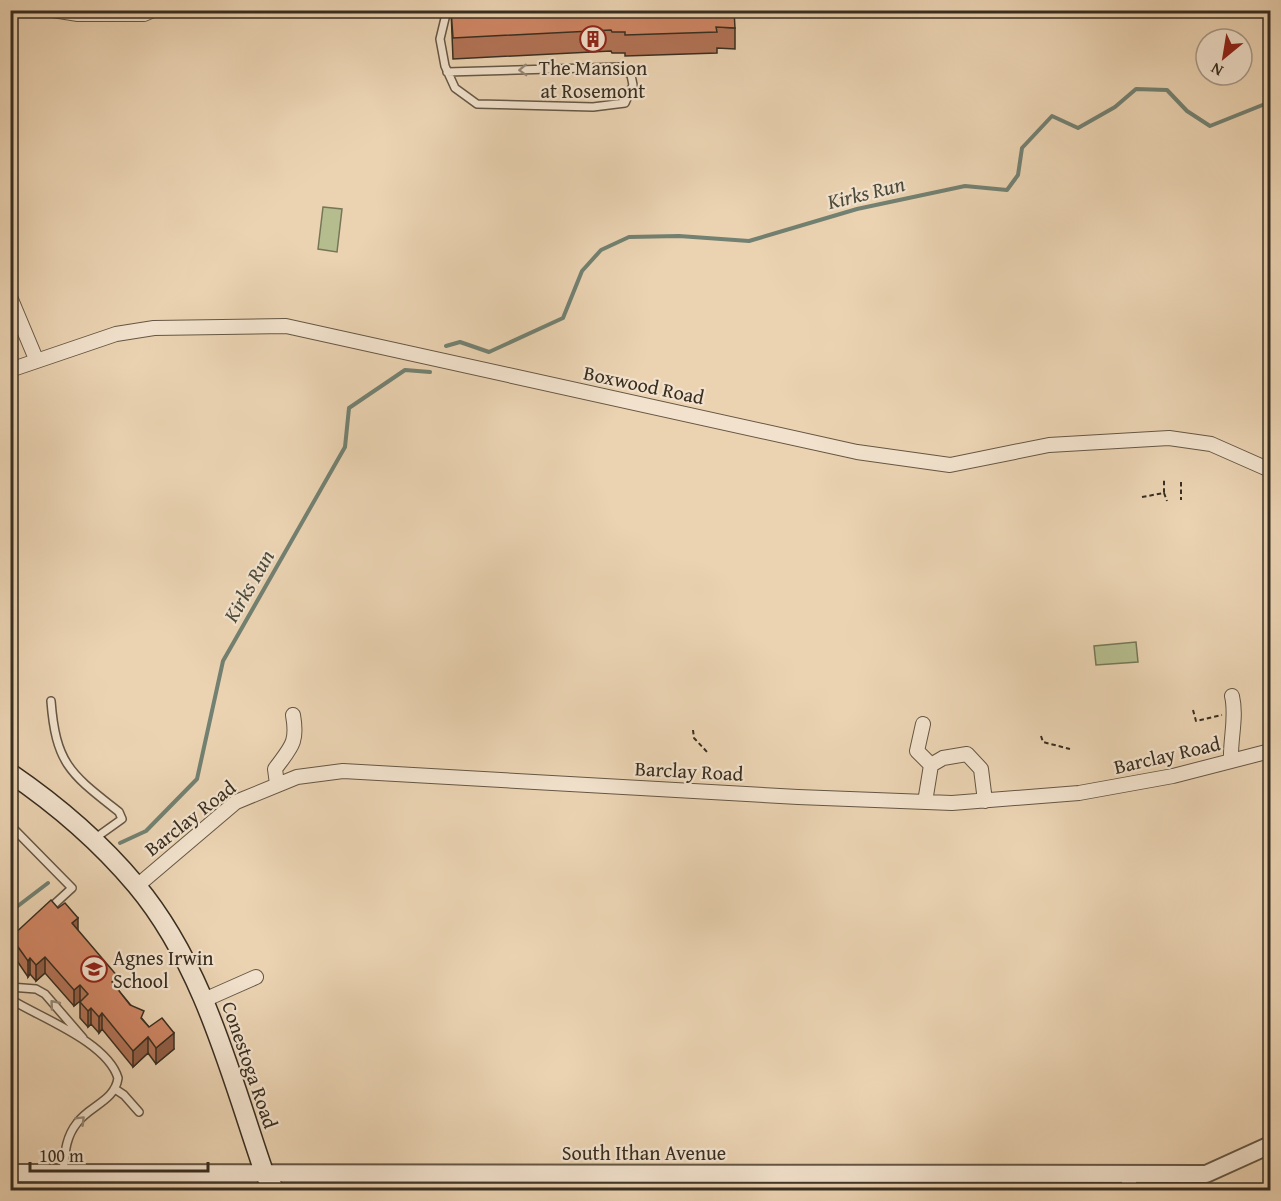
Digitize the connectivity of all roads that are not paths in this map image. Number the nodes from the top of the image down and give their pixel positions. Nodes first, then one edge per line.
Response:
1 (53, 10) edge
2 (153, 10) edge
3 (447, 10) edge
4 (447, 72) junction
5 (10, 297) edge
6 (36, 359) junction
7 (10, 370) edge
8 (1270, 470) edge
9 (1232, 696) dead end
10 (51, 702) dead end
11 (293, 716) dead end
12 (923, 724) dead end
13 (1270, 751) edge
14 (1231, 761) junction
15 (931, 765) junction
16 (10, 773) edge
17 (277, 784) junction
18 (986, 801) junction
19 (925, 802) junction
20 (11, 825) edge
21 (94, 839) junction
22 (137, 886) junction
23 (45, 912) edge
24 (256, 977) dead end
25 (10, 987) edge
26 (10, 999) edge
27 (204, 1000) junction
28 (86, 1042) junction
29 (115, 1089) junction
30 (139, 1112) dead end
31 (1270, 1145) edge
32 (10, 1173) edge
33 (63, 1173) junction
34 (265, 1175) junction
35 (1129, 1183) edge
36 (276, 1191) edge

1 - 2 street
3 - 4 lane
4 -> 4 lane
5 - 6 street
6 - 7 street, Boxwood Road
6 - 8 street, Boxwood Road
9 - 14 street
10 - 21 lane
11 - 17 street
12 - 15 street
13 - 14 street, Barclay Road
14 - 18 street, Barclay Road
15 - 18 street
15 - 19 street
16 - 21 main road, Conestoga Road
17 - 19 street, Barclay Road
17 - 22 street, Barclay Road
18 - 19 street, Barclay Road
20 - 23 lane
21 - 22 main road, Conestoga Road
22 - 27 main road, Conestoga Road
24 - 27 street
28 -> 25 lane
26 - 28 lane
27 - 34 main road, Conestoga Road
28 - 29 lane
29 - 30 lane
33 -> 29 lane
31 - 35 street, South Ithan Avenue
32 - 33 street, South Ithan Avenue
33 - 34 street, South Ithan Avenue
34 - 35 street, South Ithan Avenue
34 - 36 main road, Conestoga Road

